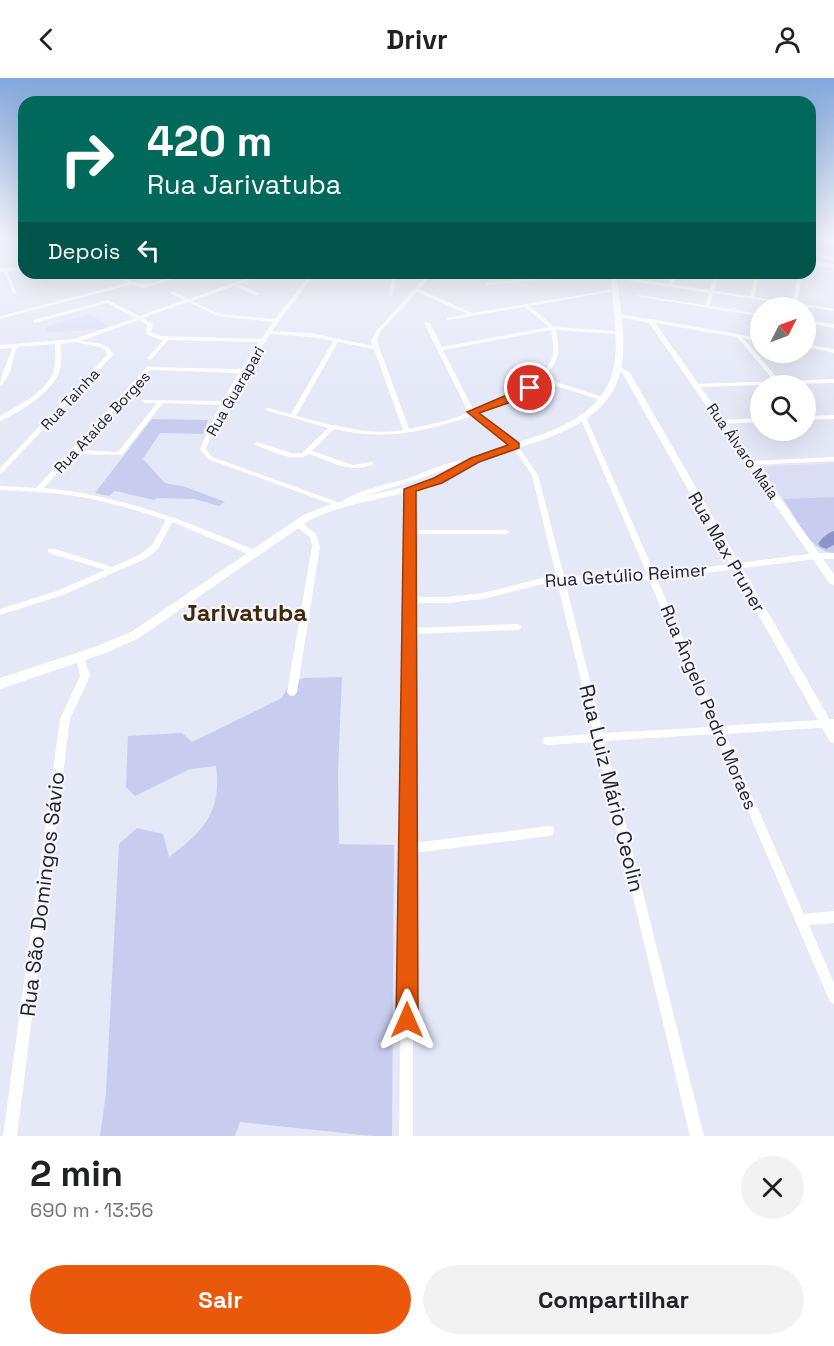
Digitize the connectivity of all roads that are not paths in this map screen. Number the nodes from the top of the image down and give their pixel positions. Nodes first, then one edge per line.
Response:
1 (12, 288) edge
2 (111, 288) edge
3 (221, 288) edge
4 (244, 288) edge
5 (301, 288) edge
6 (392, 288) edge
7 (694, 288) edge
8 (754, 288) edge
9 (416, 290) joint
10 (614, 290) joint
11 (712, 291) junction
12 (173, 293) dead end
13 (15, 294) dead end
14 (257, 294) dead end
15 (391, 295) dead end
16 (640, 296) dead end
17 (752, 297) joint
18 (188, 300) junction
19 (525, 305) junction
20 (707, 307) junction
21 (816, 307) edge
22 (834, 310) edge
23 (750, 313) edge
24 (472, 315) junction
25 (616, 315) junction
26 (0, 318) edge
27 (139, 318) junction
28 (449, 319) dead end
29 (35, 321) dead end
30 (276, 321) junction
31 (651, 321) junction
32 (427, 323) dead end
33 (816, 323) edge
34 (834, 326) edge
35 (553, 328) junction
36 (269, 332) junction
37 (616, 332) junction
38 (738, 335) junction
39 (750, 337) edge
40 (166, 340) junction
41 (336, 340) junction
42 (75, 341) junction
43 (264, 341) junction
44 (58, 343) junction
45 (15, 346) junction
46 (0, 347) edge
47 (375, 348) junction
48 (816, 348) edge
49 (440, 349) junction
50 (834, 351) edge
51 (150, 358) dead end
52 (618, 368) junction
53 (244, 371) junction
54 (771, 375) edge
55 (541, 379) junction
56 (834, 381) edge
57 (816, 382) edge
58 (0, 384) edge
59 (750, 384) edge
60 (697, 386) junction
61 (603, 399) junction
62 (145, 401) dead end
63 (162, 401) junction
64 (224, 403) junction
65 (268, 410) dead end
66 (472, 412) junction
67 (293, 416) junction
68 (583, 417) junction
69 (834, 417) edge
70 (816, 418) edge
71 (0, 419) edge
72 (750, 421) edge
73 (722, 422) junction
74 (334, 426) junction
75 (407, 432) junction
76 (257, 444) dead end
77 (515, 446) junction
78 (75, 452) junction
79 (309, 452) junction
80 (834, 459) edge
81 (470, 462) junction
82 (751, 463) junction
83 (371, 464) dead end
84 (0, 472) edge
85 (0, 488) edge
86 (410, 489) junction
87 (38, 490) junction
88 (340, 503) junction
89 (170, 519) junction
90 (298, 524) junction
91 (410, 532) junction
92 (506, 532) dead end
93 (52, 551) dead end
94 (256, 554) junction
95 (816, 556) junction
96 (834, 556) edge
97 (735, 566) junction
98 (112, 570) junction
99 (652, 577) junction
100 (560, 578) junction
101 (834, 582) edge
102 (409, 600) junction
103 (0, 612) edge
104 (517, 627) dead end
105 (409, 631) junction
106 (80, 657) junction
107 (0, 684) edge
108 (292, 692) dead end
109 (830, 723) edge
110 (718, 730) junction
111 (599, 737) junction
112 (834, 738) edge
113 (547, 741) dead end
114 (549, 831) dead end
115 (408, 849) junction
116 (834, 917) edge
117 (800, 920) junction
118 (834, 998) edge
119 (10, 1136) edge
120 (406, 1136) edge
121 (697, 1136) edge

1 - 13 street
2 - 26 street
3 - 18 street
4 - 14 street
5 - 30 street, Rua Guarapari
6 - 15 street
7 - 11 street
8 - 17 street
9 - 24 street
9 - 47 street
10 - 19 street
10 - 25 main road
11 - 17 street
11 - 20 street
12 - 18 street
16 - 20 street
18 - 27 street
18 - 30 street
19 - 24 street
19 - 35 street
20 - 23 street
21 - 22 street
24 - 28 street
25 - 31 street
25 - 37 main road
27 - 29 street
27 - 40 street
27 - 42 street
30 - 36 street, Rua Guarapari
31 - 38 street
31 - 60 street, Rua Álvaro Maia
32 - 49 street
33 - 34 street
35 - 37 street
35 - 49 street
35 - 55 street
36 - 41 street
36 - 43 street, Rua Guarapari
37 - 52 main road
38 - 39 street
38 - 54 street
40 - 43 street
40 - 51 street
41 - 47 street
41 - 67 street
42 - 44 street
42 - 84 street, Rua Tainha
43 - 53 street, Rua Guarapari
44 - 45 street
44 - 71 street
45 - 46 street
45 - 58 street
47 - 75 street
48 - 50 street
49 - 66 street
52 - 61 main road
52 - 97 street, Rua Max Pruner
53 - 64 street, Rua Guarapari
53 - 78 street, Rua Ataíde Borges
55 - 61 street
55 - 66 street
56 - 57 street
59 - 60 street
60 - 73 street, Rua Álvaro Maia
61 - 68 main road
62 - 63 street
63 - 64 street
63 - 78 street
64 - 88 street, Rua Guarapari
65 - 67 street
66 - 75 street
66 - 77 street, Rua Luiz Mário Ceolin
67 - 74 street
68 - 77 main road
68 - 99 street, Rua Ângelo Pedro Moraes
69 - 70 street
72 - 73 street
73 - 82 street, Rua Álvaro Maia
74 - 75 street
74 - 79 street
76 - 79 street
77 - 81 main road
77 - 100 street, Rua Luiz Mário Ceolin
78 - 87 street, Rua Ataíde Borges
79 - 83 street
80 - 82 street
81 - 86 main road
81 - 88 street
82 - 95 street, Rua Álvaro Maia
85 - 87 street
86 - 88 main road
86 - 91 street
87 - 89 street
88 - 90 main road
89 - 94 street
89 - 98 street
90 - 94 main road
90 - 108 street
91 - 92 street
91 - 102 street
93 - 98 street
94 - 106 main road
95 - 96 street, Rua Getúlio Reimer
95 - 97 street, Rua Getúlio Reimer
95 - 101 street, Rua Álvaro Maia
97 - 99 street, Rua Getúlio Reimer
97 - 109 street, Rua Max Pruner
98 - 103 street
99 - 100 street, Rua Getúlio Reimer
99 - 110 street, Rua Ângelo Pedro Moraes
100 - 102 street, Rua Getúlio Reimer
100 - 111 street, Rua Luiz Mário Ceolin
102 - 105 street
104 - 105 street
105 - 115 street
106 - 107 main road
106 - 119 street, Rua São Domingos Sávio
109 - 110 street
109 - 112 street, Rua Max Pruner
110 - 111 street
110 - 117 street, Rua Ângelo Pedro Moraes
111 - 113 street
111 - 121 street, Rua Luiz Mário Ceolin
114 - 115 street
115 - 120 street
116 - 117 street
117 - 118 street, Rua Ângelo Pedro Moraes

